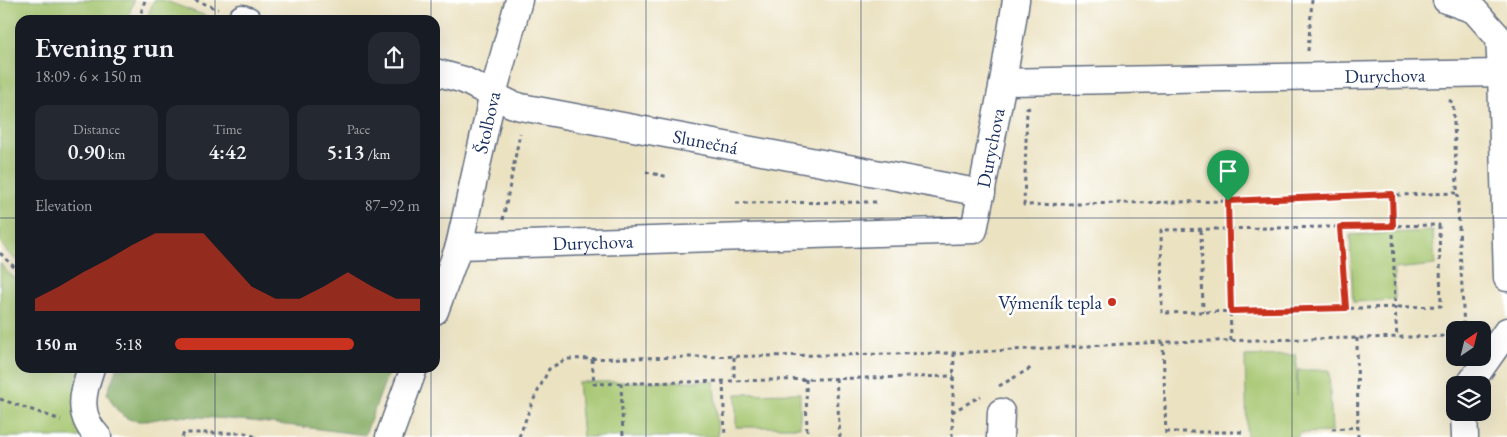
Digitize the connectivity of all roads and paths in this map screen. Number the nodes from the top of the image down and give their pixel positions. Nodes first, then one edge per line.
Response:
1 (145, 0) edge
2 (519, 0) edge
3 (1016, 0) edge
4 (1312, 0) edge
5 (1446, 0) edge
6 (140, 15) edge
7 (440, 73) edge
8 (1501, 73) junction
9 (1307, 76) junction
10 (1003, 82) junction
11 (1448, 98) dead end
12 (502, 99) junction
13 (1033, 106) dead end
14 (646, 172) dead end
15 (668, 177) dead end
16 (982, 193) junction
17 (1456, 193) junction
18 (1392, 194) junction
19 (1228, 201) junction
20 (881, 202) dead end
21 (736, 203) dead end
22 (1393, 226) junction
23 (1340, 227) junction
24 (1228, 229) junction
25 (1201, 230) junction
26 (498, 245) junction
27 (459, 246) junction
28 (0, 252) edge
29 (15, 268) edge
30 (1507, 278) edge
31 (440, 297) edge
32 (1395, 307) junction
33 (1346, 308) junction
34 (1231, 311) junction
35 (1203, 312) junction
36 (1463, 321) edge
37 (1507, 332) edge
38 (1446, 336) edge
39 (1357, 338) junction
40 (1397, 338) junction
41 (1231, 341) junction
42 (1163, 342) junction
43 (954, 353) junction
44 (734, 357) junction
45 (592, 359) junction
46 (89, 373) edge
47 (412, 373) edge
48 (954, 376) junction
49 (1475, 376) edge
50 (836, 378) junction
51 (806, 379) junction
52 (723, 381) junction
53 (734, 381) junction
54 (621, 383) junction
55 (0, 399) edge
56 (1000, 412) dead end
57 (1464, 421) edge
58 (1358, 427) junction
59 (1332, 429) dead end
60 (1246, 432) dead end
61 (96, 434) edge
62 (1166, 435) edge
63 (182, 437) edge
64 (257, 437) edge
65 (389, 437) edge
66 (519, 437) edge
67 (623, 437) edge
68 (725, 437) edge
69 (807, 437) edge
70 (840, 437) edge
71 (952, 437) edge
72 (1000, 437) edge
73 (1358, 437) edge
74 (1465, 437) edge

1 - 6 path
2 - 12 street, Štolbova
3 - 10 street
4 - 9 path
5 - 8 street
7 - 12 street, Slunečná
8 - 9 street, Durychova
8 - 30 street
9 - 10 street, Durychova
10 - 16 street, Durychova
11 - 17 path
12 - 16 street, Slunečná
12 - 26 path
12 - 27 street, Štolbova
13 - 19 path
14 - 15 path
16 - 26 street, Durychova
17 - 18 path
17 - 36 path
18 - 19 path
18 - 22 path
19 - 24 path
20 - 21 path
22 - 23 path
22 - 32 path
22 - 32 path
23 - 24 path
23 - 33 path
24 - 25 path
24 - 34 path
25 - 35 path
25 - 35 path
26 - 27 street, Durychova
27 - 31 street
28 - 29 path
32 - 33 path
32 - 40 path
33 - 34 path
34 - 35 path
34 - 41 path
37 - 49 street
38 - 40 path
39 - 40 path
39 - 41 path
39 - 58 path
41 - 42 path
42 - 43 path
42 - 62 path
43 - 44 path
43 - 48 path
44 - 45 path
44 - 53 path
45 - 54 path
45 - 66 path
46 - 61 street
47 - 65 street
48 - 50 path
48 - 71 path
50 - 51 path
50 - 70 path
51 - 53 path
51 - 69 path
52 - 53 path
52 - 54 path
52 - 68 path
54 - 67 path
55 - 61 path
56 - 72 street
57 - 74 street
58 - 59 path
58 - 73 path
60 - 62 path
63 - 64 path

